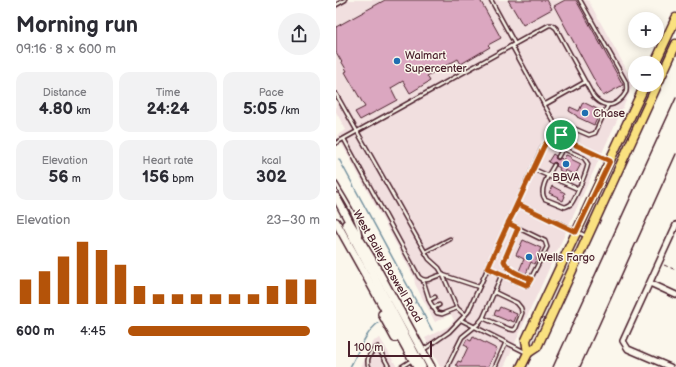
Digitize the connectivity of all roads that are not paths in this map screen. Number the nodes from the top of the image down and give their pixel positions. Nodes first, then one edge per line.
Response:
1 (345, 0) edge
2 (491, 0) edge
3 (580, 0) edge
4 (336, 5) edge
5 (676, 18) edge
6 (515, 44) junction
7 (676, 44) edge
8 (512, 46) junction
9 (658, 56) edge
10 (585, 82) junction
11 (642, 92) edge
12 (336, 94) edge
13 (544, 105) junction
14 (608, 105) junction
15 (357, 131) junction
16 (561, 135) junction
17 (344, 139) junction
18 (336, 143) edge
19 (558, 157) dead end
20 (610, 161) junction
21 (554, 165) dead end
22 (533, 169) junction
23 (548, 175) junction
24 (336, 184) edge
25 (578, 189) junction
26 (336, 197) edge
27 (518, 204) junction
28 (336, 222) edge
29 (508, 223) junction
30 (676, 225) edge
31 (518, 228) junction
32 (336, 229) edge
33 (576, 232) junction
34 (587, 237) junction
35 (360, 239) junction
36 (450, 239) dead end
37 (425, 252) junction
38 (488, 268) junction
39 (502, 274) junction
40 (443, 275) junction
41 (531, 279) junction
42 (423, 280) junction
43 (650, 283) junction
44 (479, 287) junction
45 (432, 291) dead end
46 (494, 292) junction
47 (427, 293) junction
48 (676, 295) edge
49 (435, 298) dead end
50 (429, 300) junction
51 (439, 305) dead end
52 (433, 308) junction
53 (457, 308) junction
54 (465, 315) junction
55 (483, 318) junction
56 (461, 320) junction
57 (474, 326) junction
58 (506, 342) junction
59 (408, 345) junction
60 (422, 350) junction
61 (528, 353) junction
62 (410, 365) edge
63 (370, 367) edge
64 (389, 367) edge
65 (401, 367) edge
66 (417, 367) edge
67 (422, 367) edge
68 (431, 367) edge
69 (448, 367) edge
70 (495, 367) edge
71 (521, 367) edge
72 (670, 367) edge

1 - 4 lane
2 - 6 lane
3 - 14 lane
5 - 9 main road
6 - 8 lane
6 - 10 lane
7 - 34 main road
8 - 13 lane
8 - 15 lane
10 - 13 lane
10 - 14 lane
11 - 20 main road
12 - 15 lane
13 - 16 lane
14 - 16 lane
15 - 17 lane
15 - 37 lane
16 - 20 lane
16 - 22 lane
17 - 18 lane
17 - 42 lane
19 - 25 lane
20 - 33 main road
21 - 23 lane
22 - 23 lane
22 - 27 lane
23 - 25 lane
23 - 25 lane
24 - 35 lane
26 - 35 main road, West Bailey Boswell Road
26 - 59 main road, West Bailey Boswell Road
27 - 29 lane
27 - 33 lane
28 - 59 main road, West Bailey Boswell Road
29 - 31 lane
29 - 38 lane
30 - 43 street
31 - 41 lane
31 - 41 lane
32 - 62 main road
33 - 34 lane
33 - 61 main road
34 - 61 main road
35 - 60 main road, West Bailey Boswell Road
36 - 37 lane
37 - 40 lane
38 - 39 lane
38 - 44 lane
39 - 41 lane
39 - 46 lane
40 - 42 lane
40 - 44 lane
40 - 53 lane
42 - 47 lane
43 - 48 street
43 - 72 street
44 - 54 lane
45 - 47 lane
46 - 55 lane
46 - 55 lane
47 - 50 lane
49 - 50 lane
50 - 52 lane
51 - 52 lane
52 - 53 lane
53 - 54 lane
54 - 56 lane
55 - 57 lane
56 - 57 lane
56 - 60 lane
57 - 58 lane
57 - 69 lane
58 - 61 lane
58 - 70 lane
59 - 66 main road, West Bailey Boswell Road
59 - 67 main road, West Bailey Boswell Road
60 - 68 main road, West Bailey Boswell Road
61 - 71 main road
62 - 65 lane
63 - 64 lane

